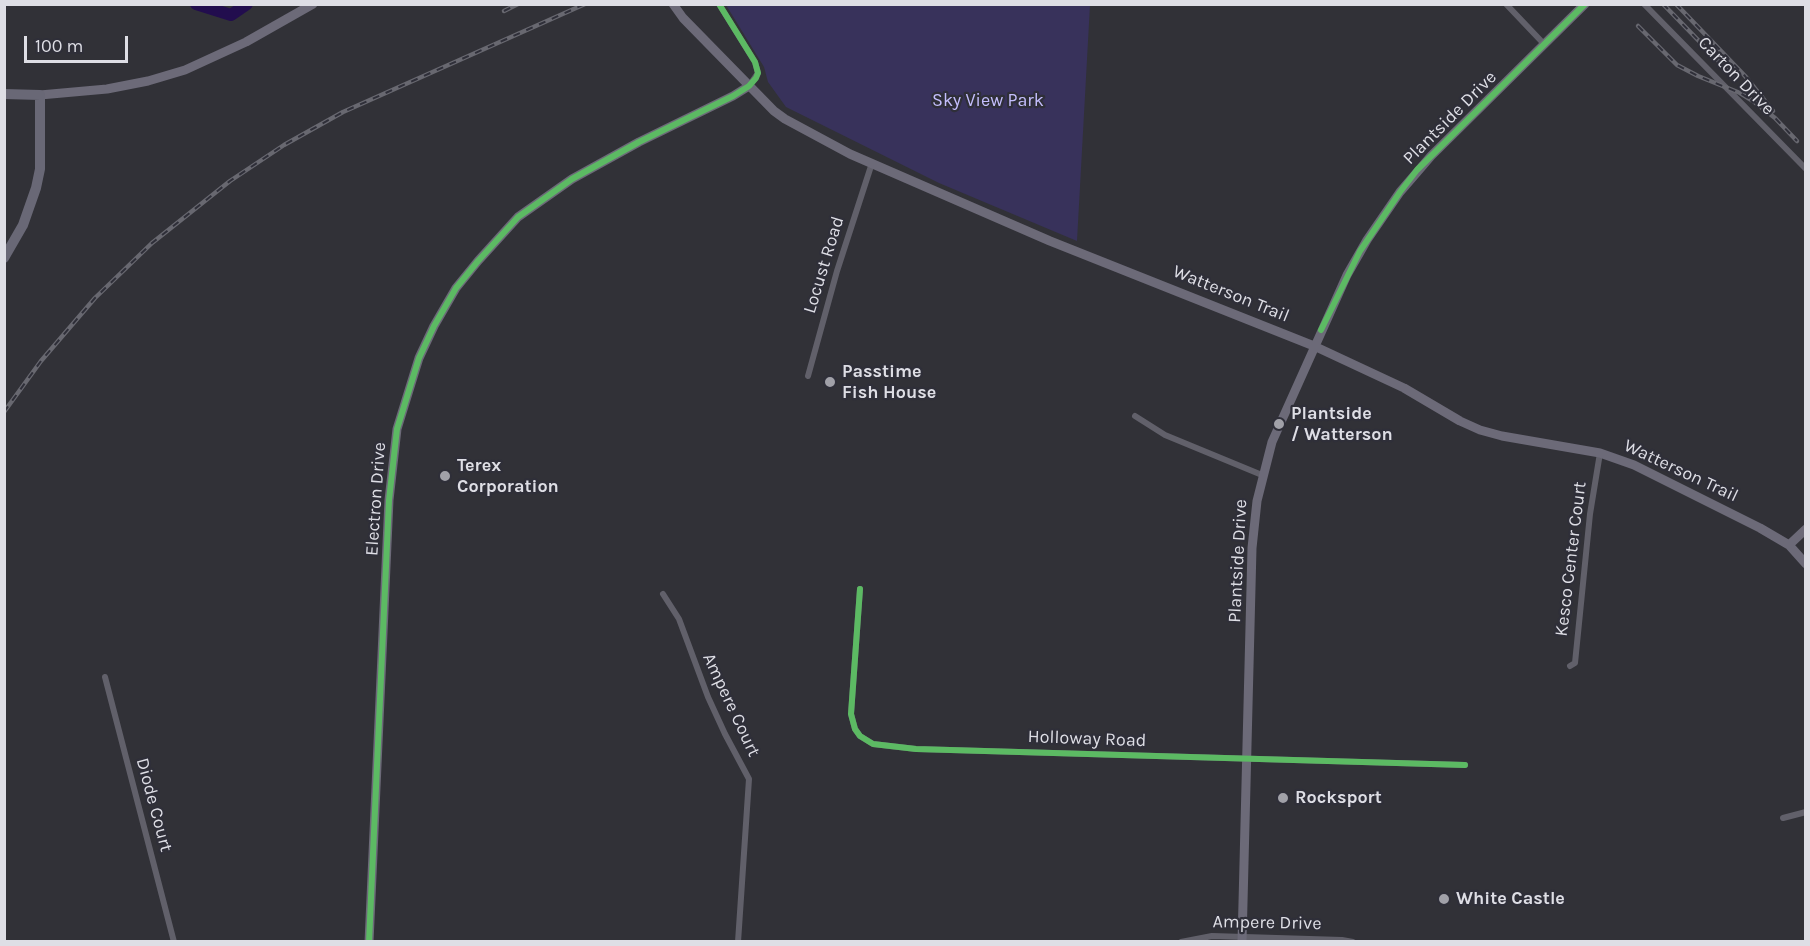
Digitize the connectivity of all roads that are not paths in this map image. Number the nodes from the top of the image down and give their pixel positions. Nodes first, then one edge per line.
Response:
1 (313, 4) edge
2 (673, 4) edge
3 (719, 4) edge
4 (1506, 4) edge
5 (1585, 4) edge
6 (1644, 4) edge
7 (1544, 44) junction
8 (749, 86) junction
9 (4, 94) edge
10 (40, 95) junction
11 (872, 163) junction
12 (1806, 169) edge
13 (4, 258) edge
14 (1314, 346) junction
15 (808, 376) dead end
16 (1135, 416) dead end
17 (1599, 453) junction
18 (1262, 475) junction
19 (1806, 529) edge
20 (1789, 545) junction
21 (1806, 564) edge
22 (860, 589) dead end
23 (663, 594) dead end
24 (1570, 666) dead end
25 (105, 677) dead end
26 (1248, 759) junction
27 (1465, 765) dead end
28 (1806, 812) edge
29 (1783, 818) dead end
30 (1242, 939) edge
31 (174, 942) edge
32 (369, 942) edge
33 (738, 942) edge
34 (1181, 942) edge
35 (1353, 942) edge

1 - 10 street
2 - 8 street, Watterson Trail
3 - 8 street
4 - 7 street
5 - 7 street, Plantside Drive
6 - 12 street, Carton Drive
7 - 14 street, Plantside Drive
8 - 11 street, Watterson Trail
8 - 32 street, Electron Drive
9 - 10 main road
10 - 13 main road
11 - 14 street, Watterson Trail
11 - 15 street, Locust Road
14 - 17 street, Watterson Trail
14 - 18 street, Plantside Drive
16 - 18 street
17 - 20 street, Watterson Trail
17 - 24 street, Kesco Center Court
18 - 26 street, Plantside Drive
19 - 20 street
20 - 21 street, Watterson Trail
22 - 26 street, Holloway Road
23 - 33 street, Ampere Court
25 - 31 street, Diode Court
26 - 27 street, Holloway Road
26 - 30 street, Plantside Drive
28 - 29 street
30 - 34 street, Ampere Drive
30 - 35 street, Ampere Drive

